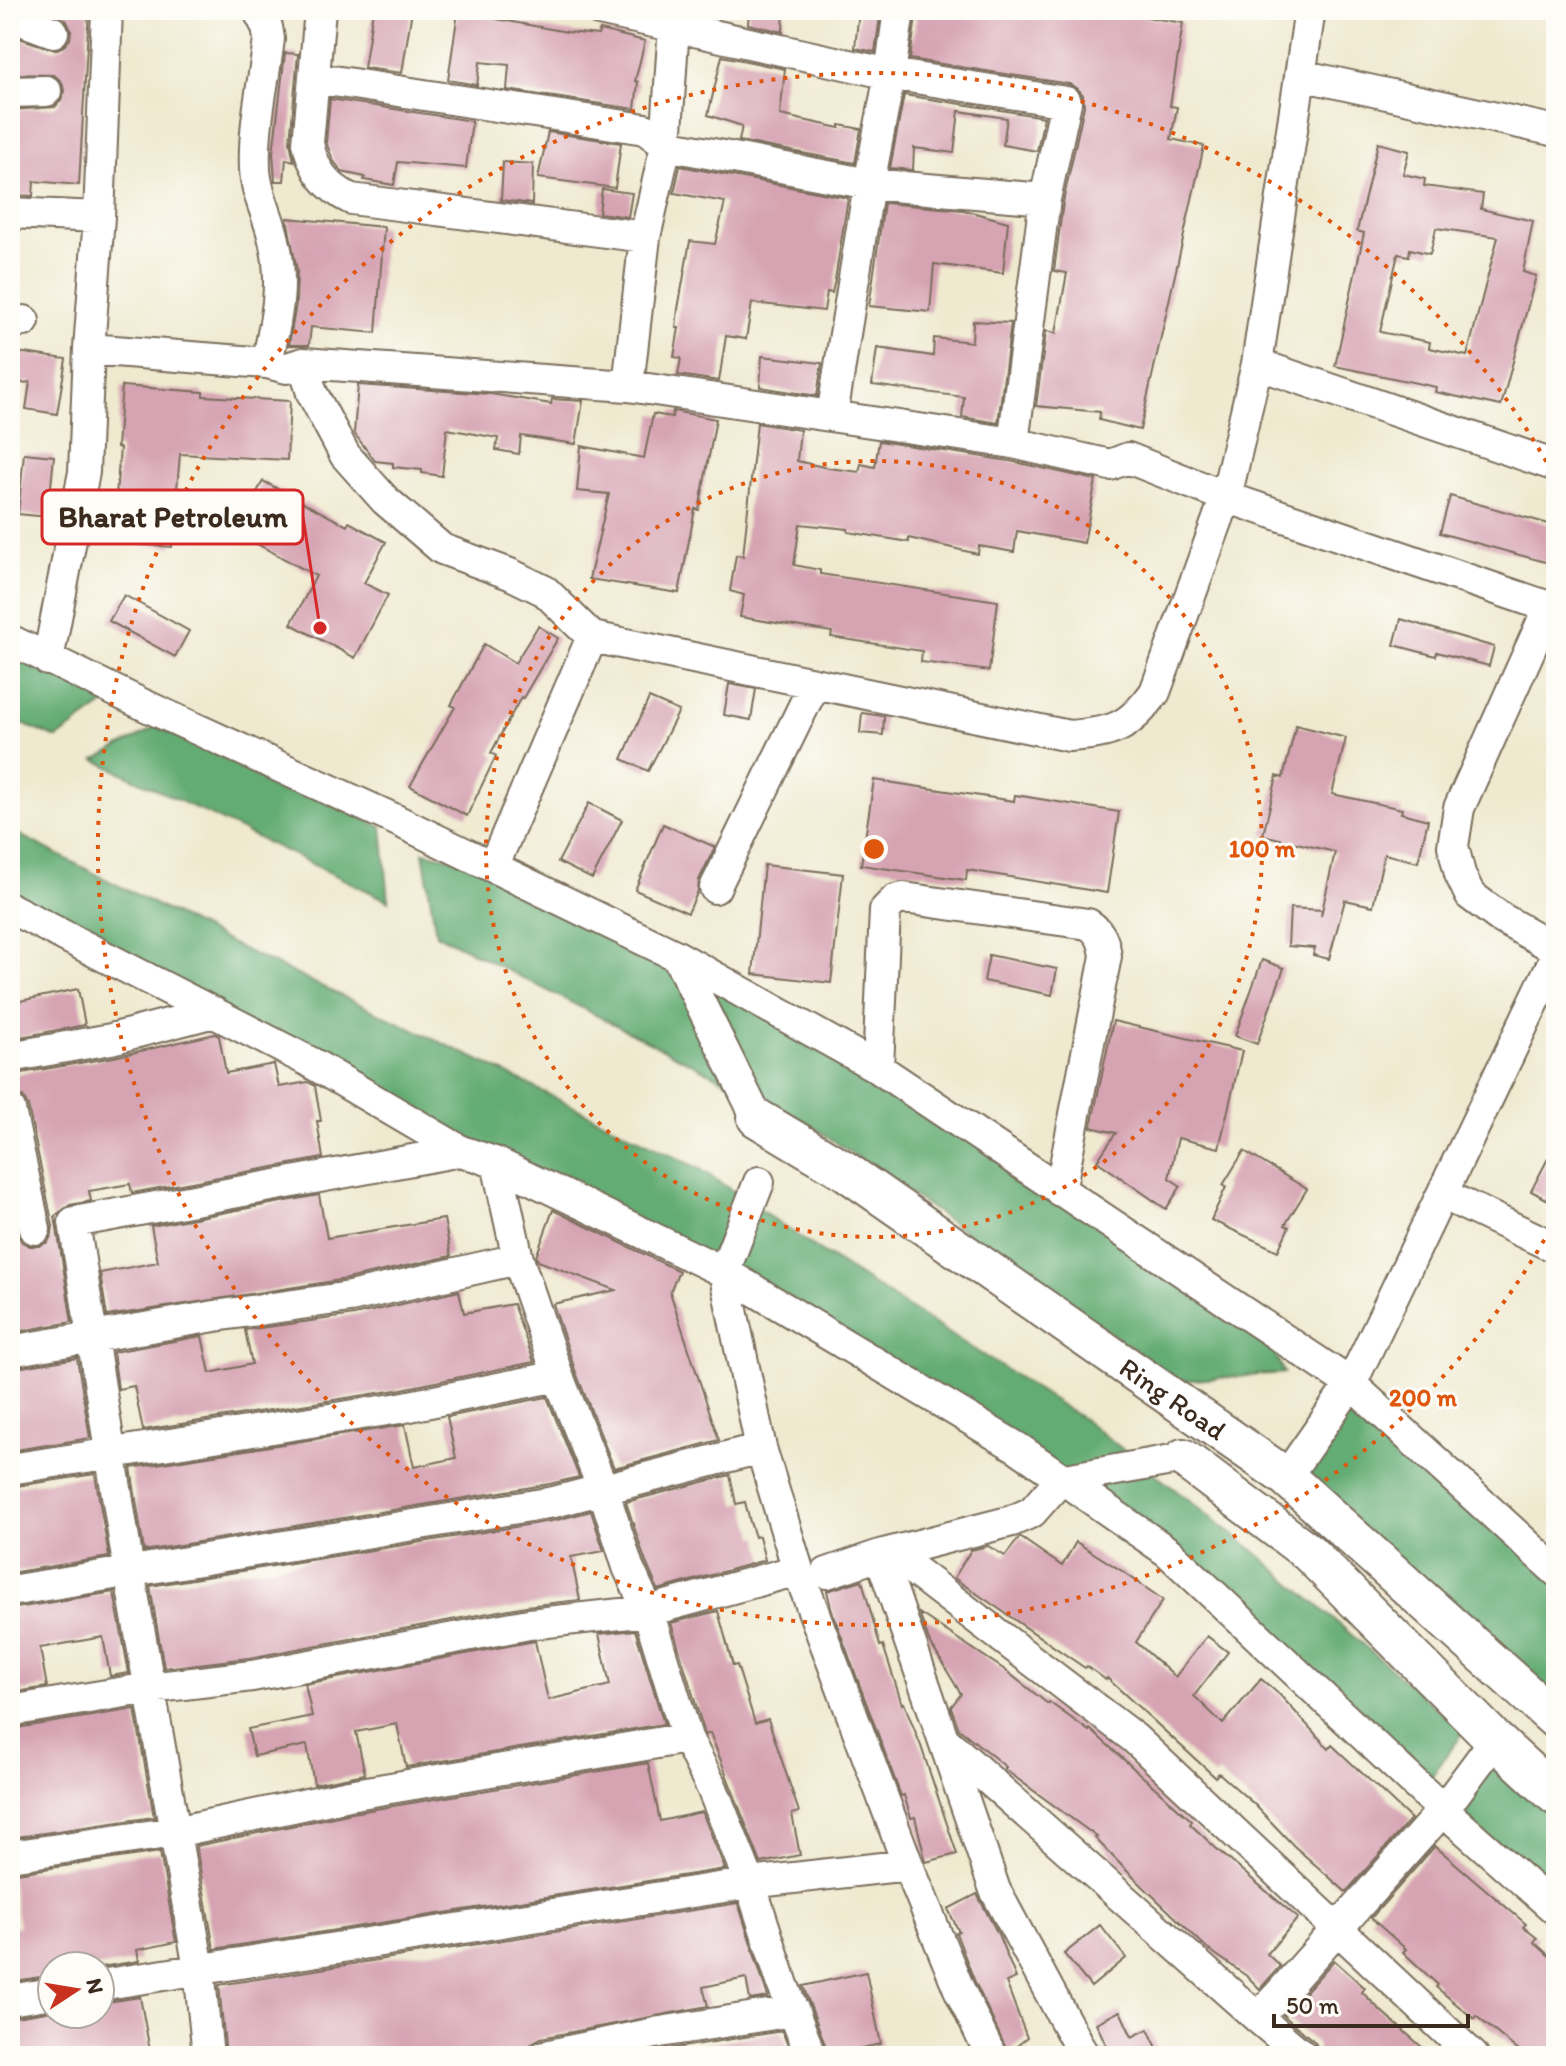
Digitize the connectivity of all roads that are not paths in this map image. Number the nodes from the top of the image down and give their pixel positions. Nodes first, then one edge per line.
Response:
1 (107, 10) edge
2 (258, 10) edge
3 (320, 10) edge
4 (599, 10) edge
5 (899, 10) edge
6 (10, 16) edge
7 (1309, 16) dead end
8 (674, 17) edge
9 (53, 32) dead end
10 (890, 74) junction
11 (1300, 75) junction
12 (314, 78) junction
13 (46, 91) dead end
14 (10, 92) edge
15 (1556, 131) edge
16 (666, 145) junction
17 (869, 184) junction
18 (1045, 199) junction
19 (10, 213) edge
20 (99, 217) junction
21 (645, 237) junction
22 (89, 349) junction
23 (267, 363) junction
24 (303, 363) junction
25 (1257, 364) junction
26 (628, 386) junction
27 (832, 416) junction
28 (1013, 443) junction
29 (1556, 466) edge
30 (1226, 497) junction
31 (1552, 608) edge
32 (592, 637) junction
33 (10, 640) edge
34 (48, 660) junction
35 (814, 685) junction
36 (493, 867) junction
37 (715, 888) dead end
38 (10, 908) edge
39 (1556, 949) edge
40 (677, 956) junction
41 (1556, 956) edge
42 (214, 1012) junction
43 (10, 1057) edge
44 (878, 1068) junction
45 (10, 1110) edge
46 (757, 1118) joint
47 (461, 1151) junction
48 (497, 1163) junction
49 (759, 1182) dead end
50 (1060, 1191) junction
51 (1442, 1194) junction
52 (74, 1222) junction
53 (23, 1231) edge
54 (1556, 1248) edge
55 (518, 1259) junction
56 (724, 1272) junction
57 (93, 1338) junction
58 (10, 1351) edge
59 (558, 1376) junction
60 (1351, 1384) junction
61 (761, 1448) junction
62 (110, 1453) junction
63 (1183, 1458) joint
64 (10, 1469) edge
65 (1286, 1477) junction
66 (1060, 1480) junction
67 (603, 1489) junction
68 (886, 1554) junction
69 (129, 1571) junction
70 (1556, 1571) edge
71 (812, 1572) junction
72 (10, 1591) edge
73 (648, 1611) junction
74 (149, 1688) junction
75 (10, 1711) edge
76 (1556, 1720) edge
77 (687, 1738) junction
78 (942, 1739) junction
79 (1495, 1740) junction
80 (1556, 1796) edge
81 (1443, 1810) junction
82 (175, 1832) junction
83 (10, 1856) edge
84 (908, 1865) junction
85 (750, 1883) junction
86 (1556, 1910) edge
87 (1338, 1929) junction
88 (199, 1969) junction
89 (116, 1982) edge
90 (36, 1996) edge
91 (10, 2000) edge
92 (794, 2011) junction
93 (1258, 2018) junction
94 (208, 2056) edge
95 (545, 2056) edge
96 (811, 2056) edge
97 (991, 2056) edge
98 (1084, 2056) edge
99 (1303, 2056) edge
100 (1473, 2056) edge

1 - 20 street
2 - 23 street
3 - 12 street
4 - 8 street
5 - 10 street
6 - 9 street
7 - 11 street
8 - 10 street
8 - 16 street
10 - 17 street
10 - 18 street
11 - 15 street
11 - 25 street
12 - 16 street
12 - 21 street
13 - 14 street
16 - 17 street
16 - 21 street
17 - 18 street
17 - 27 street
18 - 28 street
19 - 20 street
20 - 22 street
21 - 26 street
22 - 23 street
22 - 34 street
23 - 24 street
24 - 26 street
24 - 32 street
25 - 29 street
25 - 30 street
26 - 27 street
27 - 28 street
28 - 30 street
30 - 31 street
30 - 35 street
31 - 39 street
32 - 35 street
32 - 36 street
33 - 34 street
34 - 36 street
35 - 37 street
36 - 40 street
38 - 42 street
40 - 44 street
40 - 46 street
41 - 51 street
42 - 43 street
42 - 47 street
44 - 50 street
44 - 50 street
45 - 53 street
46 - 65 main road, Ring Road
47 - 48 street
47 - 52 street
48 - 55 street
48 - 56 street
49 - 56 street
50 - 60 street
51 - 54 street
51 - 60 street
52 - 53 street
52 - 57 street
55 - 57 street
55 - 59 street
56 - 61 street
56 - 66 street
57 - 58 street
57 - 62 street
59 - 62 street
59 - 67 street
60 - 65 street
60 - 70 street
61 - 67 street
61 - 71 street
62 - 64 street
62 - 69 street
63 - 66 street
63 - 79 main road, Ring Road
65 - 76 main road, Ring Road
66 - 68 street
66 - 81 street
67 - 69 street
67 - 73 street
68 - 71 street
68 - 78 street
68 - 87 street
69 - 72 street
69 - 74 street
71 - 73 street
71 - 84 street
73 - 74 street
73 - 77 street
74 - 75 street
74 - 82 street
77 - 82 street
77 - 85 street
78 - 93 street
78 - 98 street
79 - 80 main road, Ring Road
79 - 81 street
81 - 86 street
81 - 87 street
82 - 83 street
82 - 88 street
84 - 85 street
84 - 97 street
85 - 88 street
85 - 92 street
87 - 93 street
87 - 100 street
88 - 89 street
88 - 94 street
90 - 91 street
92 - 95 street
92 - 96 street
93 - 99 street

